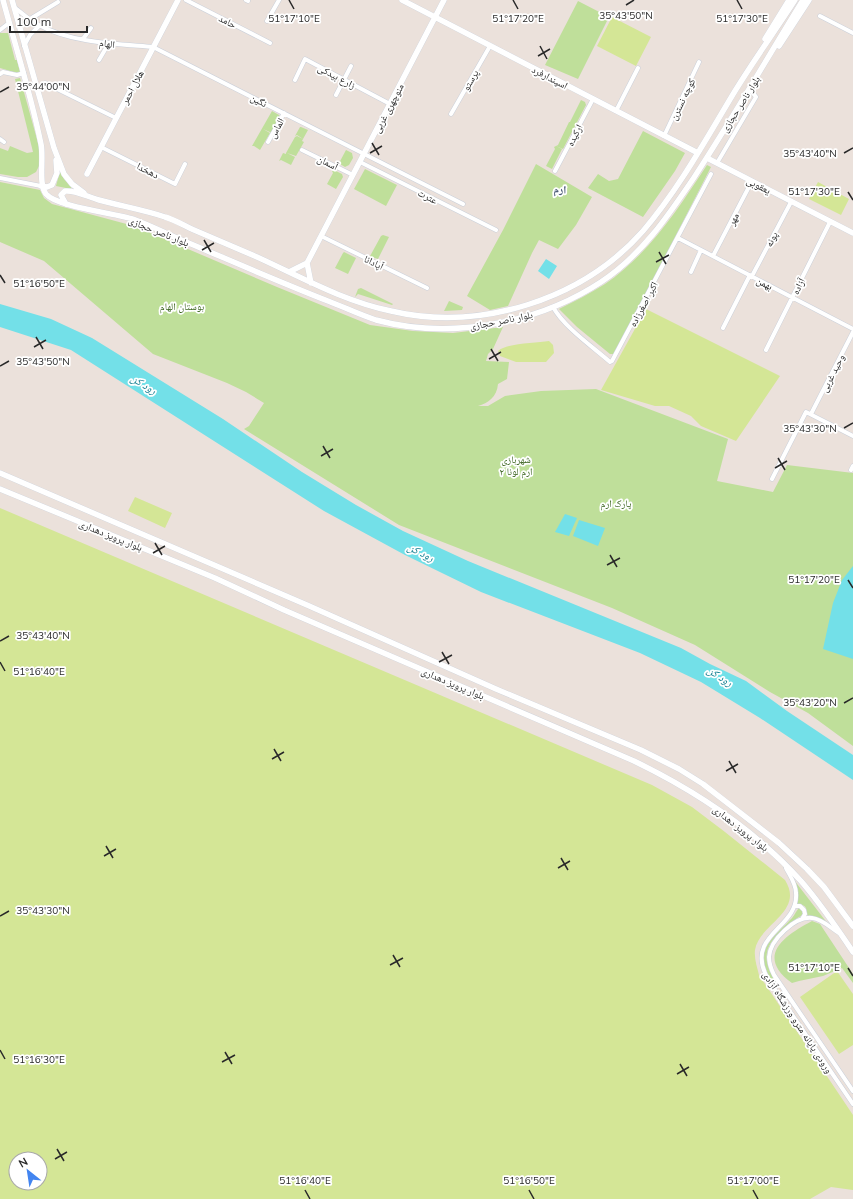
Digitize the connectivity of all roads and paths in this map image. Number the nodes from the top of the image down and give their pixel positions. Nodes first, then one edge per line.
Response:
1 (3, 0) edge
2 (12, 0) edge
3 (178, 0) edge
4 (186, 0) edge
5 (278, 0) edge
6 (402, 0) edge
7 (444, 0) edge
8 (788, 0) edge
9 (795, 0) edge
10 (803, 0) edge
11 (809, 0) edge
12 (58, 2) dead end
13 (14, 6) junction
14 (820, 16) dead end
15 (435, 17) junction
16 (30, 19) junction
17 (267, 22) dead end
18 (9, 23) junction
19 (39, 26) junction
20 (91, 28) dead end
21 (0, 30) edge
22 (853, 33) edge
23 (84, 39) junction
24 (270, 42) dead end
25 (109, 43) junction
26 (24, 46) junction
27 (490, 46) junction
28 (154, 47) junction
29 (99, 60) dead end
30 (699, 62) dead end
31 (351, 66) dead end
32 (638, 68) dead end
33 (747, 72) junction
34 (24, 73) junction
35 (0, 74) edge
36 (757, 77) junction
37 (295, 80) dead end
38 (343, 80) junction
39 (45, 83) dead end
40 (749, 90) junction
41 (336, 95) dead end
42 (593, 99) junction
43 (390, 104) junction
44 (616, 111) junction
45 (284, 113) junction
46 (450, 114) dead end
47 (116, 118) junction
48 (664, 136) junction
49 (268, 142) dead end
50 (101, 147) junction
51 (54, 148) junction
52 (302, 150) dead end
53 (364, 153) junction
54 (698, 153) junction
55 (707, 158) junction
56 (360, 162) junction
57 (716, 163) junction
58 (185, 164) dead end
59 (555, 171) dead end
60 (87, 174) dead end
61 (711, 174) dead end
62 (353, 175) junction
63 (0, 178) edge
64 (752, 182) junction
65 (41, 186) junction
66 (93, 198) junction
67 (791, 202) junction
68 (66, 204) junction
69 (462, 204) dead end
70 (830, 222) junction
71 (496, 230) dead end
72 (853, 233) edge
73 (321, 236) junction
74 (678, 238) junction
75 (701, 250) junction
76 (713, 256) junction
77 (307, 262) junction
78 (290, 272) junction
79 (691, 272) dead end
80 (751, 276) junction
81 (311, 283) junction
82 (427, 288) dead end
83 (792, 297) junction
84 (553, 307) junction
85 (723, 328) dead end
86 (853, 331) edge
87 (766, 350) dead end
88 (808, 413) junction
89 (853, 436) edge
90 (853, 466) edge
91 (851, 470) dead end
92 (0, 473) edge
93 (772, 479) dead end
94 (0, 489) edge
95 (783, 862) junction
96 (795, 906) junction
97 (801, 919) junction
98 (853, 926) edge
99 (842, 935) junction
100 (853, 952) edge
101 (853, 1091) edge
102 (853, 1104) edge

1 - 18 main road
2 - 13 main road
3 - 28 main road, هلال احمر
4 - 24 street, حامد
5 - 17 street
6 - 15 main road, اسپندارفرد
7 - 15 main road, منوچهری غربی
8 - 33 main road
9 - 33 main road, بلوار ناصر حجازی
10 - 36 main road, بلوار ناصر حجازی
11 - 36 main road
12 - 16 street
13 - 16 street, الهام
13 - 26 main road
14 - 22 street
15 - 27 main road, اسپندارفرد
15 - 43 main road, منوچهری غربی
16 - 19 street, الهام
18 - 21 street
18 - 34 main road
19 - 23 street, الهام
19 - 26 street
20 - 23 street
23 - 25 street, الهام
25 - 28 street, الهام
25 - 29 street
26 - 51 main road
27 - 42 main road, اسپندارفرد
27 - 46 street, پرستو
28 - 45 street, نگین
28 - 47 main road, هلال احمر
30 - 48 street, کوچه نسترن
31 - 38 street
32 - 44 street
33 - 54 main road, بلوار ناصر حجازی
34 - 35 street
34 - 65 main road
36 - 40 main road, بلوار ناصر حجازی
37 - 38 street, زارع بیدکی
38 - 41 street
38 - 43 street, زارع بیدکی
39 - 47 street
40 - 55 main road, بلوار ناصر حجازی
40 - 57 street
42 - 44 main road, اسپندارفرد
42 - 59 street, ارکیده
43 - 53 main road, منوچهری غربی
44 - 48 main road, اسپندارفرد
45 - 49 street, الماس
45 - 53 street, نگین
47 - 50 main road, هلال احمر
48 - 54 main road, اسپندارفرد
50 - 58 street, دهخدا
50 - 60 main road, هلال احمر
51 - 65 main road
51 - 66 main road
52 - 62 street, آسمان
53 - 56 main road, منوچهری غربی
53 - 69 street, نگین
54 - 81 main road, بلوار ناصر حجازی
55 - 57 main road, یعقوبی
55 - 84 main road, بلوار ناصر حجازی
56 - 62 main road, منوچهری غربی
56 - 71 street, عترت
57 - 64 main road, یعقوبی
61 - 74 street, اکبر اصغرزاده
62 - 73 main road, منوچهری غربی
63 - 65 street
64 - 67 main road, یعقوبی
64 - 76 street, مهر
65 - 68 main road, بلوار ناصر حجازی
66 - 68 main road, بلوار ناصر حجازی
66 - 78 main road, بلوار ناصر حجازی
67 - 70 main road, یعقوبی
67 - 80 street, پونه
68 - 84 main road, بلوار ناصر حجازی
70 - 72 main road, یعقوبی
70 - 83 street, آزاده
73 - 77 main road, منوچهری غربی
73 - 82 street, آپادانا
74 - 75 street, بهمن
74 - 84 street, اکبر اصغرزاده
75 - 76 street, بهمن
75 - 79 street
76 - 80 street, بهمن
77 - 78 main road
77 - 81 main road
78 - 81 main road, بلوار ناصر حجازی
80 - 83 street, بهمن
80 - 85 street, پونه
83 - 86 street, بهمن
83 - 87 street, آزاده
86 - 88 street, وحید غربی
88 - 89 street
88 - 93 street, وحید غربی
90 - 91 street
92 - 98 main road, بلوار پرویز دهداری
94 - 95 main road, بلوار پرویز دهداری
95 - 96 street
95 - 99 main road, بلوار پرویز دهداری
96 - 97 street
96 - 102 street, ورودی پایانه مترو ورزشگاه آزادی
97 - 99 street
97 - 101 street
99 - 100 main road, بلوار پرویز دهداری

